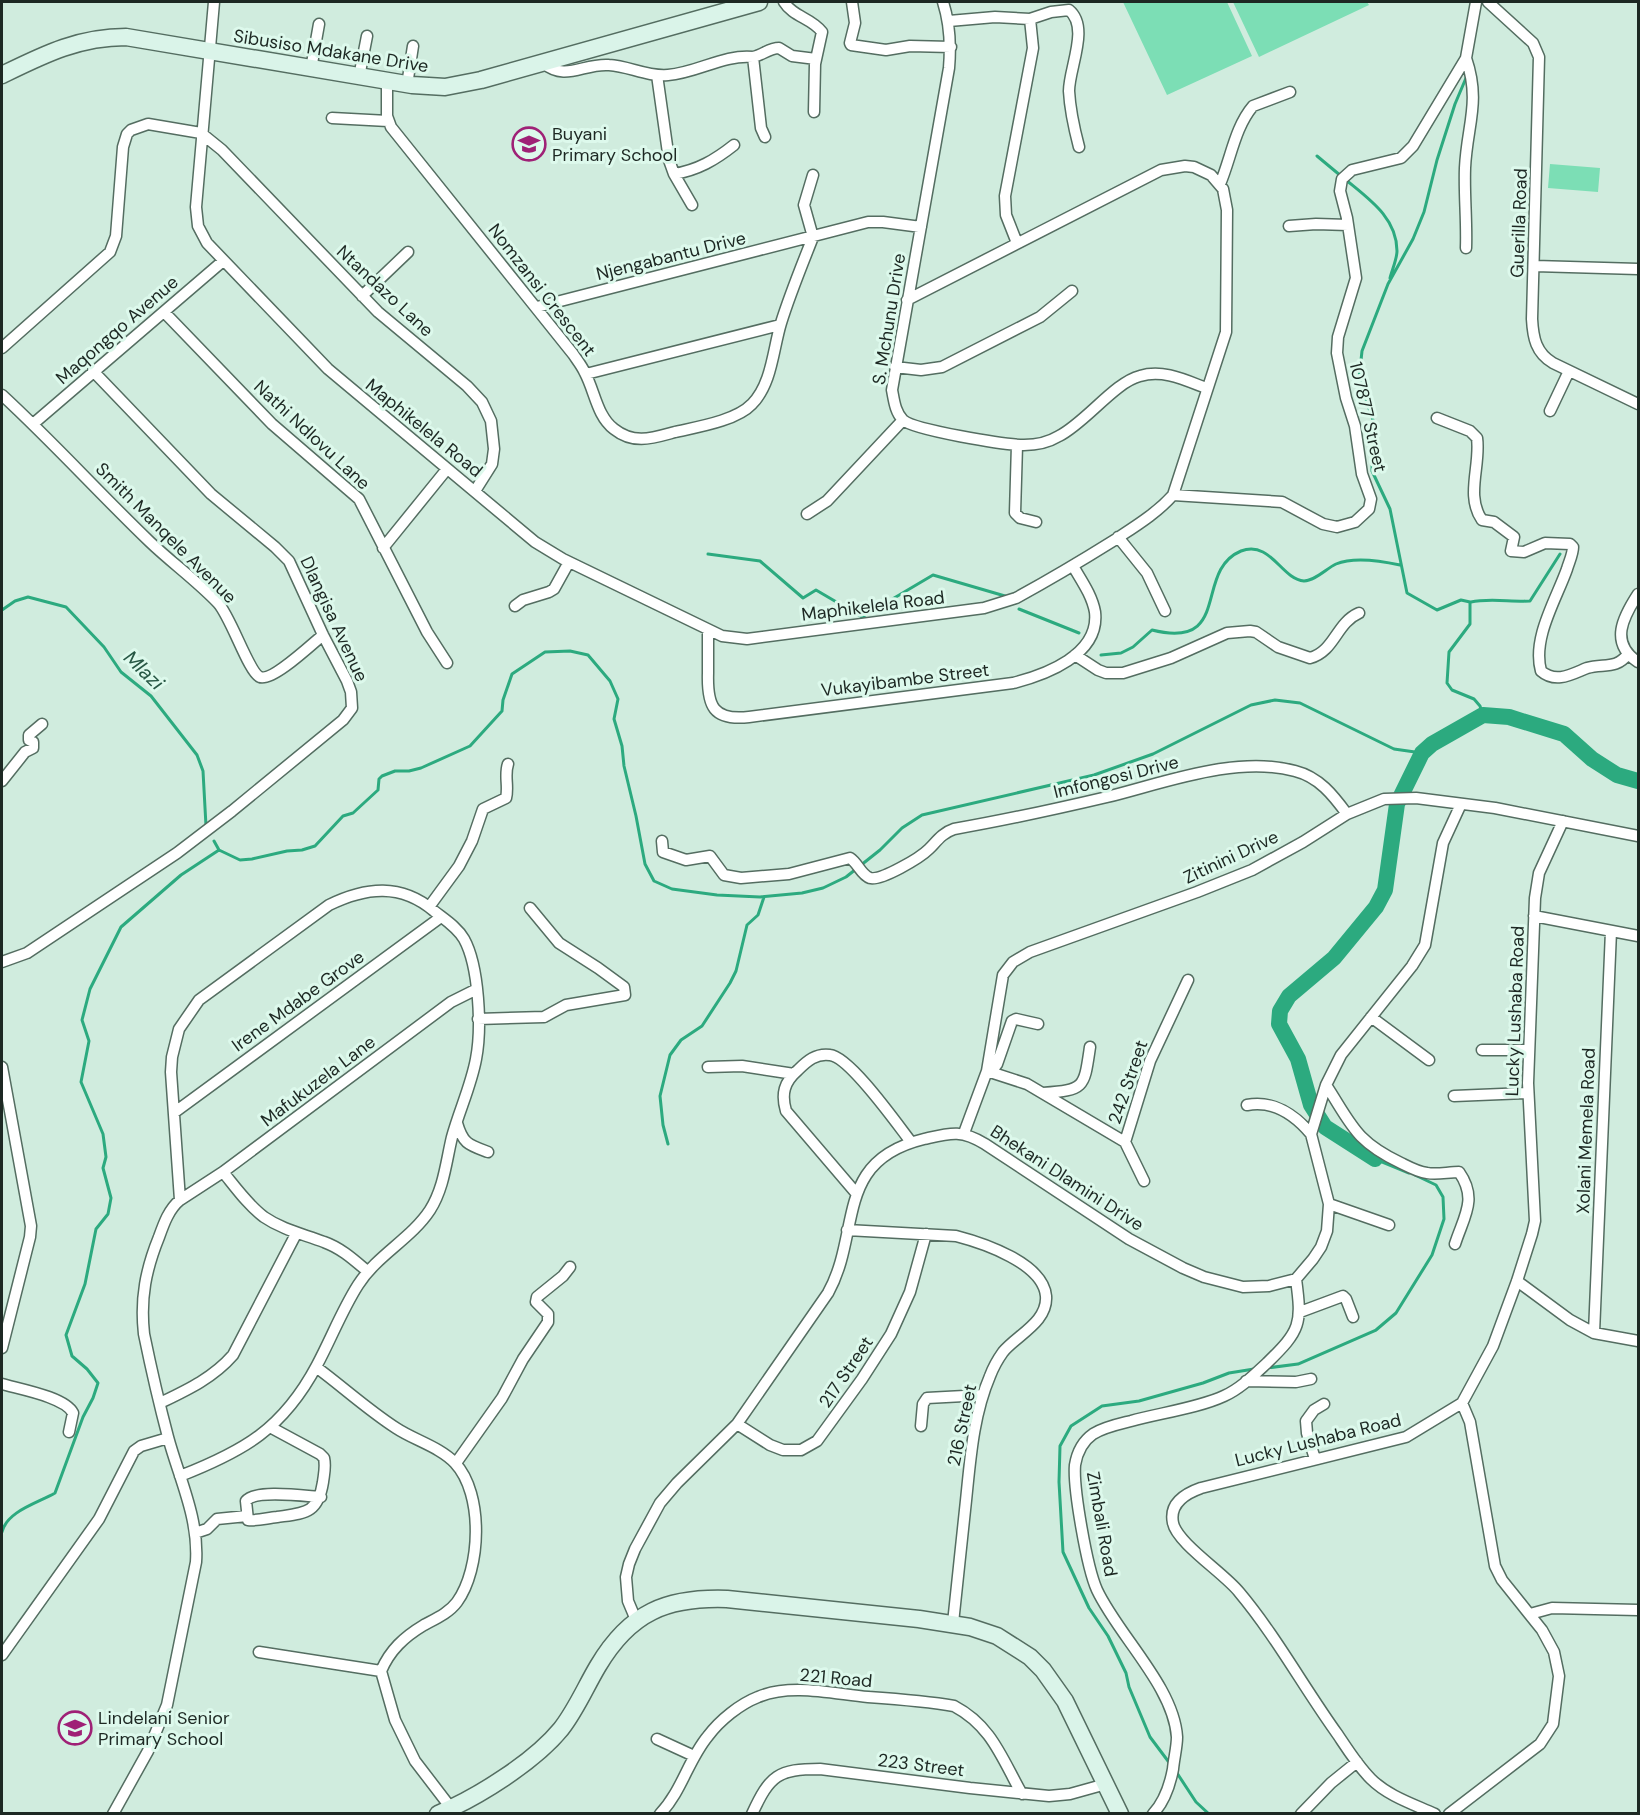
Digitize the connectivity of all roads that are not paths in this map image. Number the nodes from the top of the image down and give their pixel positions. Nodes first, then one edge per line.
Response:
1 (213, 2) edge
2 (759, 2) edge
3 (784, 2) edge
4 (852, 2) edge
5 (943, 2) edge
6 (1476, 2) edge
7 (1488, 2) edge
8 (1030, 19) junction
9 (949, 21) junction
10 (319, 24) dead end
11 (367, 36) dead end
12 (413, 46) dead end
13 (951, 47) junction
14 (209, 51) junction
15 (753, 57) junction
16 (816, 58) junction
17 (1466, 58) junction
18 (543, 63) junction
19 (311, 69) junction
20 (2, 75) edge
21 (657, 75) junction
22 (359, 77) junction
23 (387, 82) junction
24 (407, 85) junction
25 (1290, 92) dead end
26 (813, 112) dead end
27 (332, 118) dead end
28 (388, 121) junction
29 (201, 133) junction
30 (765, 137) dead end
31 (734, 145) dead end
32 (1079, 147) dead end
33 (674, 174) junction
34 (813, 175) dead end
35 (1220, 184) junction
36 (692, 205) dead end
37 (1348, 225) junction
38 (1289, 226) dead end
39 (921, 228) junction
40 (813, 237) junction
41 (1017, 243) junction
42 (1466, 248) dead end
43 (408, 252) dead end
44 (223, 261) junction
45 (1535, 266) junction
46 (1638, 269) edge
47 (1072, 291) dead end
48 (362, 296) junction
49 (907, 300) junction
50 (537, 307) junction
51 (164, 312) junction
52 (780, 325) junction
53 (2, 348) edge
54 (895, 368) junction
55 (93, 371) junction
56 (1569, 371) junction
57 (586, 374) junction
58 (1206, 388) junction
59 (2, 395) edge
60 (1638, 404) edge
61 (1550, 411) dead end
62 (1437, 418) dead end
63 (903, 420) junction
64 (33, 424) junction
65 (1017, 445) junction
66 (447, 469) junction
67 (475, 491) junction
68 (1173, 495) junction
69 (807, 514) dead end
70 (1036, 522) dead end
71 (1118, 537) junction
72 (383, 548) junction
73 (569, 562) junction
74 (1073, 566) junction
75 (1638, 594) edge
76 (515, 606) dead end
77 (1165, 610) dead end
78 (1359, 613) dead end
79 (708, 630) junction
80 (322, 635) junction
81 (1628, 654) junction
82 (1076, 655) junction
83 (1638, 662) edge
84 (447, 663) dead end
85 (42, 724) dead end
86 (508, 764) dead end
87 (2, 781) edge
88 (1461, 804) junction
89 (1347, 814) junction
90 (1563, 821) junction
91 (1638, 836) edge
92 (662, 841) dead end
93 (429, 907) junction
94 (530, 908) dead end
95 (441, 916) junction
96 (1534, 916) junction
97 (1611, 931) junction
98 (1638, 936) edge
99 (2, 962) edge
100 (1188, 980) dead end
101 (477, 989) junction
102 (1371, 1017) junction
103 (478, 1019) junction
104 (1038, 1024) dead end
105 (1090, 1047) dead end
106 (1482, 1050) dead end
107 (1529, 1050) junction
108 (1429, 1060) dead end
109 (2, 1067) edge
110 (708, 1067) dead end
111 (988, 1069) junction
112 (794, 1074) junction
113 (1326, 1085) junction
114 (1043, 1093) junction
115 (1528, 1093) junction
116 (1454, 1096) dead end
117 (1247, 1105) dead end
118 (175, 1112) junction
119 (457, 1122) junction
120 (1312, 1131) junction
121 (964, 1133) junction
122 (911, 1142) junction
123 (1125, 1142) junction
124 (489, 1152) dead end
125 (223, 1172) junction
126 (1144, 1181) dead end
127 (856, 1193) junction
128 (180, 1200) junction
129 (1329, 1204) junction
130 (1389, 1225) dead end
131 (847, 1230) junction
132 (296, 1234) junction
133 (926, 1234) junction
134 (1455, 1244) dead end
135 (570, 1267) dead end
136 (367, 1271) junction
137 (1296, 1279) junction
138 (1517, 1281) junction
139 (1300, 1312) junction
140 (1353, 1317) dead end
141 (1594, 1333) junction
142 (1638, 1341) edge
143 (2, 1348) edge
144 (316, 1367) junction
145 (1249, 1379) junction
146 (1311, 1379) dead end
147 (2, 1384) edge
148 (983, 1395) junction
149 (160, 1403) junction
150 (1462, 1403) junction
151 (1324, 1404) dead end
152 (738, 1424) junction
153 (921, 1426) dead end
154 (270, 1427) junction
155 (69, 1432) dead end
156 (168, 1438) junction
157 (1315, 1459) junction
158 (456, 1463) junction
159 (180, 1476) junction
160 (321, 1497) junction
161 (248, 1516) junction
162 (195, 1533) junction
163 (1638, 1610) edge
164 (1530, 1614) junction
165 (636, 1620) junction
166 (953, 1623) junction
167 (259, 1652) dead end
168 (2, 1655) edge
169 (381, 1671) junction
170 (657, 1739) dead end
171 (694, 1756) junction
172 (1357, 1762) junction
173 (1106, 1784) junction
174 (1022, 1794) junction
175 (444, 1811) edge
176 (113, 1814) edge
177 (660, 1814) edge
178 (752, 1814) edge
179 (1120, 1814) edge
180 (1153, 1814) edge
181 (1301, 1814) edge
182 (1435, 1814) edge
183 (1449, 1814) edge

1 - 14 street, Maphikelela Road
2 - 18 street, Sibusiso Mdakane Drive
3 - 16 street
4 - 13 street
5 - 9 street, S. Mchunu Drive
6 - 17 street, 107877 Street
7 - 45 street, Guerilla Road
8 - 9 street
8 - 32 street
8 - 41 street
9 - 13 street, S. Mchunu Drive
10 - 19 street
11 - 22 street
12 - 24 street
13 - 39 street, S. Mchunu Drive
14 - 19 street, Sibusiso Mdakane Drive
14 - 20 street, Sibusiso Mdakane Drive
14 - 29 street, Maphikelela Road
15 - 16 street
15 - 21 street
15 - 30 street
16 - 26 street
17 - 37 street, 107877 Street
17 - 42 street
18 - 21 street
18 - 24 street, Sibusiso Mdakane Drive
19 - 22 street, Sibusiso Mdakane Drive
21 - 33 street
22 - 23 street, Sibusiso Mdakane Drive
23 - 24 street, Sibusiso Mdakane Drive
23 - 28 street
25 - 35 street
27 - 28 street
28 - 50 street, Nomzansi Crescent
29 - 44 street, Maphikelela Road
29 - 48 street, Ntandazo Lane
29 - 53 street
31 - 33 street
33 - 36 street
34 - 40 street
35 - 41 street
35 - 58 street
37 - 38 street
37 - 68 street, 107877 Street
39 - 40 street
39 - 49 street, S. Mchunu Drive
40 - 50 street, Njengabantu Drive
40 - 52 street, Nomzansi Crescent
41 - 49 street
43 - 48 street
44 - 51 street, Maqongqo Avenue
44 - 66 street, Maphikelela Road
45 - 46 street
45 - 56 street, Guerilla Road
47 - 54 street
48 - 67 street, Ntandazo Lane
49 - 54 street, S. Mchunu Drive
50 - 57 street, Nomzansi Crescent
51 - 55 street, Maqongqo Avenue
51 - 72 street, Nathi Ndlovu Lane
52 - 57 street
52 - 57 street, Nomzansi Crescent
54 - 63 street, S. Mchunu Drive
55 - 64 street, Maqongqo Avenue
55 - 80 street, Dlangisa Avenue
56 - 60 street, Guerilla Road
56 - 61 street
58 - 65 street
58 - 68 street
59 - 64 street, Smith Manqele Avenue
62 - 81 street
63 - 65 street
63 - 69 street
64 - 80 street, Smith Manqele Avenue
65 - 70 street
66 - 67 street, Maphikelela Road
66 - 72 street
67 - 73 street, Maphikelela Road
68 - 71 street, Maphikelela Road
71 - 74 street, Maphikelela Road
71 - 77 street
72 - 84 street, Nathi Ndlovu Lane
73 - 76 street
73 - 79 street, Maphikelela Road
74 - 79 street, Maphikelela Road
74 - 82 street, Vukayibambe Street
75 - 81 street
78 - 82 street
79 - 82 street, Vukayibambe Street
80 - 99 street, Dlangisa Avenue
81 - 83 street
85 - 87 street
86 - 93 street
88 - 89 street, Zitinini Drive
88 - 90 street, Zitinini Drive
88 - 102 street
89 - 92 street, Imfongosi Drive
89 - 111 street, Zitinini Drive
90 - 91 street, Zitinini Drive
90 - 96 street, Lucky Lushaba Road
93 - 95 street
93 - 118 street
94 - 103 street
95 - 101 street
95 - 118 street, Irene Mdabe Grove
96 - 97 street
96 - 107 street, Lucky Lushaba Road
97 - 98 street
97 - 141 street, Xolani Memela Road
100 - 123 street, 242 Street
101 - 103 street
101 - 125 street, Mafukuzela Lane
102 - 108 street
102 - 113 street
103 - 119 street
104 - 111 street
105 - 114 street
106 - 107 street
107 - 115 street, Lucky Lushaba Road
109 - 143 street
110 - 112 street
111 - 114 street, 242 Street
111 - 121 street, Zitinini Drive
112 - 122 street
112 - 127 street
113 - 120 street
113 - 134 street
114 - 123 street, 242 Street
115 - 116 street
115 - 138 street, Lucky Lushaba Road
117 - 120 street
118 - 128 street
119 - 124 street
119 - 136 street
120 - 129 street
121 - 122 street, Bhekani Dlamini Drive
121 - 137 street, Bhekani Dlamini Drive
122 - 127 street, Bhekani Dlamini Drive
123 - 126 street
125 - 128 street, Mafukuzela Lane
125 - 132 street
127 - 131 street, Bhekani Dlamini Drive
128 - 149 street
129 - 130 street
129 - 137 street
131 - 133 street, 216 Street
131 - 152 street, Bhekani Dlamini Drive
132 - 136 street
132 - 149 street
133 - 148 street, 216 Street
133 - 152 street, 217 Street
135 - 158 street
136 - 144 street
137 - 139 street
138 - 141 street
138 - 150 street, Lucky Lushaba Road
139 - 140 street
139 - 145 street, Zimbali Road
141 - 142 street
144 - 154 street
144 - 158 street
145 - 146 street
145 - 180 street, Zimbali Road
147 - 155 street
148 - 153 street
148 - 166 street, 216 Street
149 - 156 street
150 - 157 street, Lucky Lushaba Road
150 - 164 street
151 - 157 street
152 - 165 street, Bhekani Dlamini Drive
154 - 159 street
154 - 160 street
156 - 159 street
156 - 168 street
157 - 172 street, Lucky Lushaba Road
158 - 169 street
159 - 162 street
160 - 161 street
160 - 161 street
161 - 162 street
162 - 176 street
163 - 164 street
164 - 183 street
165 - 166 street
165 - 175 street
166 - 173 street
167 - 169 street
169 - 175 street
170 - 171 street
171 - 174 street, 221 Road
171 - 177 street, 221 Road
172 - 181 street
172 - 182 street, Lucky Lushaba Road
173 - 174 street, 223 Street
173 - 179 street
174 - 178 street, 223 Street

